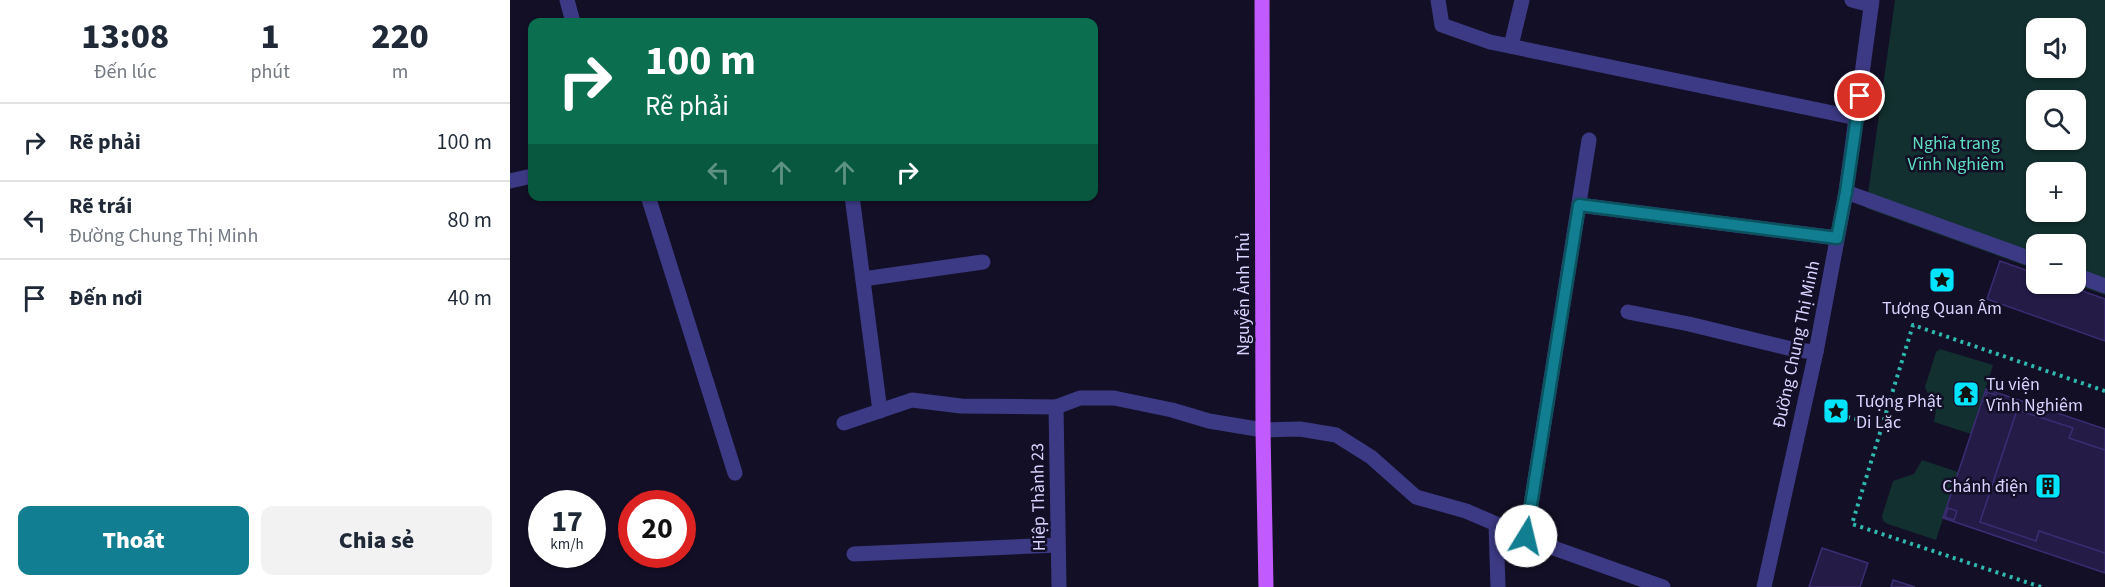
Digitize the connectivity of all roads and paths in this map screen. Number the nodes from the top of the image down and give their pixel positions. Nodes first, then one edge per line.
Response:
1 (567, 0) edge
2 (1262, 0) edge
3 (1438, 0) edge
4 (1522, 0) edge
5 (1852, 0) edge
6 (1872, 2) edge
7 (572, 18) edge
8 (1511, 46) junction
9 (1857, 118) junction
10 (1589, 140) dead end
11 (528, 177) edge
12 (510, 181) edge
13 (1846, 192) junction
14 (650, 201) edge
15 (853, 201) edge
16 (1579, 205) junction
17 (1837, 238) junction
18 (2026, 257) edge
19 (983, 262) dead end
20 (863, 279) junction
21 (2086, 279) edge
22 (2105, 286) edge
23 (1628, 312) dead end
24 (1816, 352) junction
25 (2105, 391) edge
26 (1056, 407) junction
27 (880, 411) junction
28 (1847, 417) dead end
29 (844, 423) dead end
30 (1883, 425) junction
31 (1263, 430) junction
32 (735, 473) dead end
33 (1496, 525) junction
34 (1526, 536) junction
35 (1058, 545) junction
36 (854, 554) dead end
37 (1059, 587) edge
38 (1266, 587) edge
39 (1498, 587) edge
40 (1663, 587) edge
41 (1764, 587) edge
42 (2041, 587) edge

1 - 7 street
2 - 31 main road, Nguyễn Ảnh Thủ
3 - 8 street
4 - 8 street
5 - 6 street
6 - 9 street, Đường Chung Thị Minh
8 - 9 street
9 - 13 street, Đường Chung Thị Minh
10 - 16 street
11 - 12 street
13 - 17 street, Đường Chung Thị Minh
13 - 18 street
14 - 32 street
15 - 20 street
16 - 17 street
16 - 34 street
17 - 24 street, Đường Chung Thị Minh
19 - 20 street
20 - 27 street
21 - 22 street
23 - 24 street
24 - 41 street, Đường Chung Thị Minh
25 - 30 path
26 - 27 street
26 - 31 street
26 - 35 street, Hiệp Thành 23
27 - 29 street
28 - 30 path
30 - 42 path
31 - 33 street
31 - 38 main road, Nguyễn Ảnh Thủ
33 - 34 street
33 - 39 street
34 - 40 street
35 - 36 street
35 - 37 street, Hiệp Thành 23

